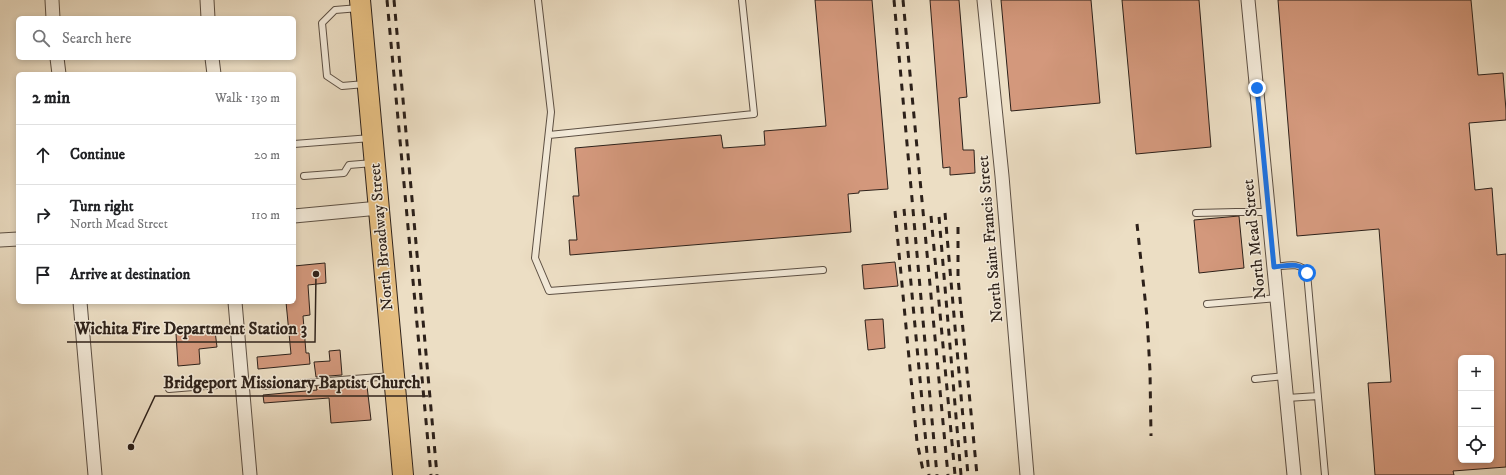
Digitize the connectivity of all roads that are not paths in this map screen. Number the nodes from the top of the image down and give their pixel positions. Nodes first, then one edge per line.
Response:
1 (52, 0) edge
2 (207, 0) edge
3 (538, 0) edge
4 (742, 0) edge
5 (984, 0) edge
6 (1248, 0) edge
7 (360, 4) edge
8 (53, 16) edge
9 (208, 16) edge
10 (57, 60) edge
11 (212, 60) edge
12 (59, 72) edge
13 (214, 72) edge
14 (367, 84) junction
15 (549, 135) junction
16 (372, 138) junction
17 (296, 144) edge
18 (374, 163) junction
19 (304, 176) dead end
20 (378, 208) junction
21 (1269, 212) junction
22 (1196, 213) dead end
23 (296, 216) edge
24 (16, 239) edge
25 (0, 240) edge
26 (1274, 267) junction
27 (823, 270) dead end
28 (1277, 298) junction
29 (80, 304) edge
30 (235, 304) edge
31 (1207, 304) dead end
32 (394, 376) junction
33 (1285, 376) junction
34 (1255, 379) dead end
35 (242, 383) junction
36 (264, 386) dead end
37 (169, 389) dead end
38 (1318, 396) junction
39 (1287, 398) junction
40 (95, 475) edge
41 (250, 475) edge
42 (403, 475) edge
43 (1027, 475) edge
44 (1294, 475) edge
45 (1325, 475) edge

1 - 8 street
2 - 9 street
3 - 15 lane
4 - 15 lane
5 - 43 street, North Saint Francis Street
6 - 21 street, North Mead Street
7 - 14 main road, North Broadway Street
7 - 14 lane
10 - 12 street
11 - 13 street
14 - 16 main road, North Broadway Street
15 - 27 lane
16 - 17 lane
16 - 18 main road, North Broadway Street
18 - 19 lane
18 - 20 main road, North Broadway Street
20 - 23 street
20 - 32 main road, North Broadway Street
21 - 22 lane
21 - 26 street, North Mead Street
24 - 25 street
26 - 28 street, North Mead Street
26 - 38 lane
28 - 31 lane
28 - 33 street, North Mead Street
29 - 40 street
30 - 35 street
32 - 36 lane
32 - 42 main road, North Broadway Street
33 - 34 lane
33 - 39 street, North Mead Street
35 - 37 lane
35 - 41 street
38 - 39 lane
38 - 45 lane
39 - 44 street, North Mead Street

